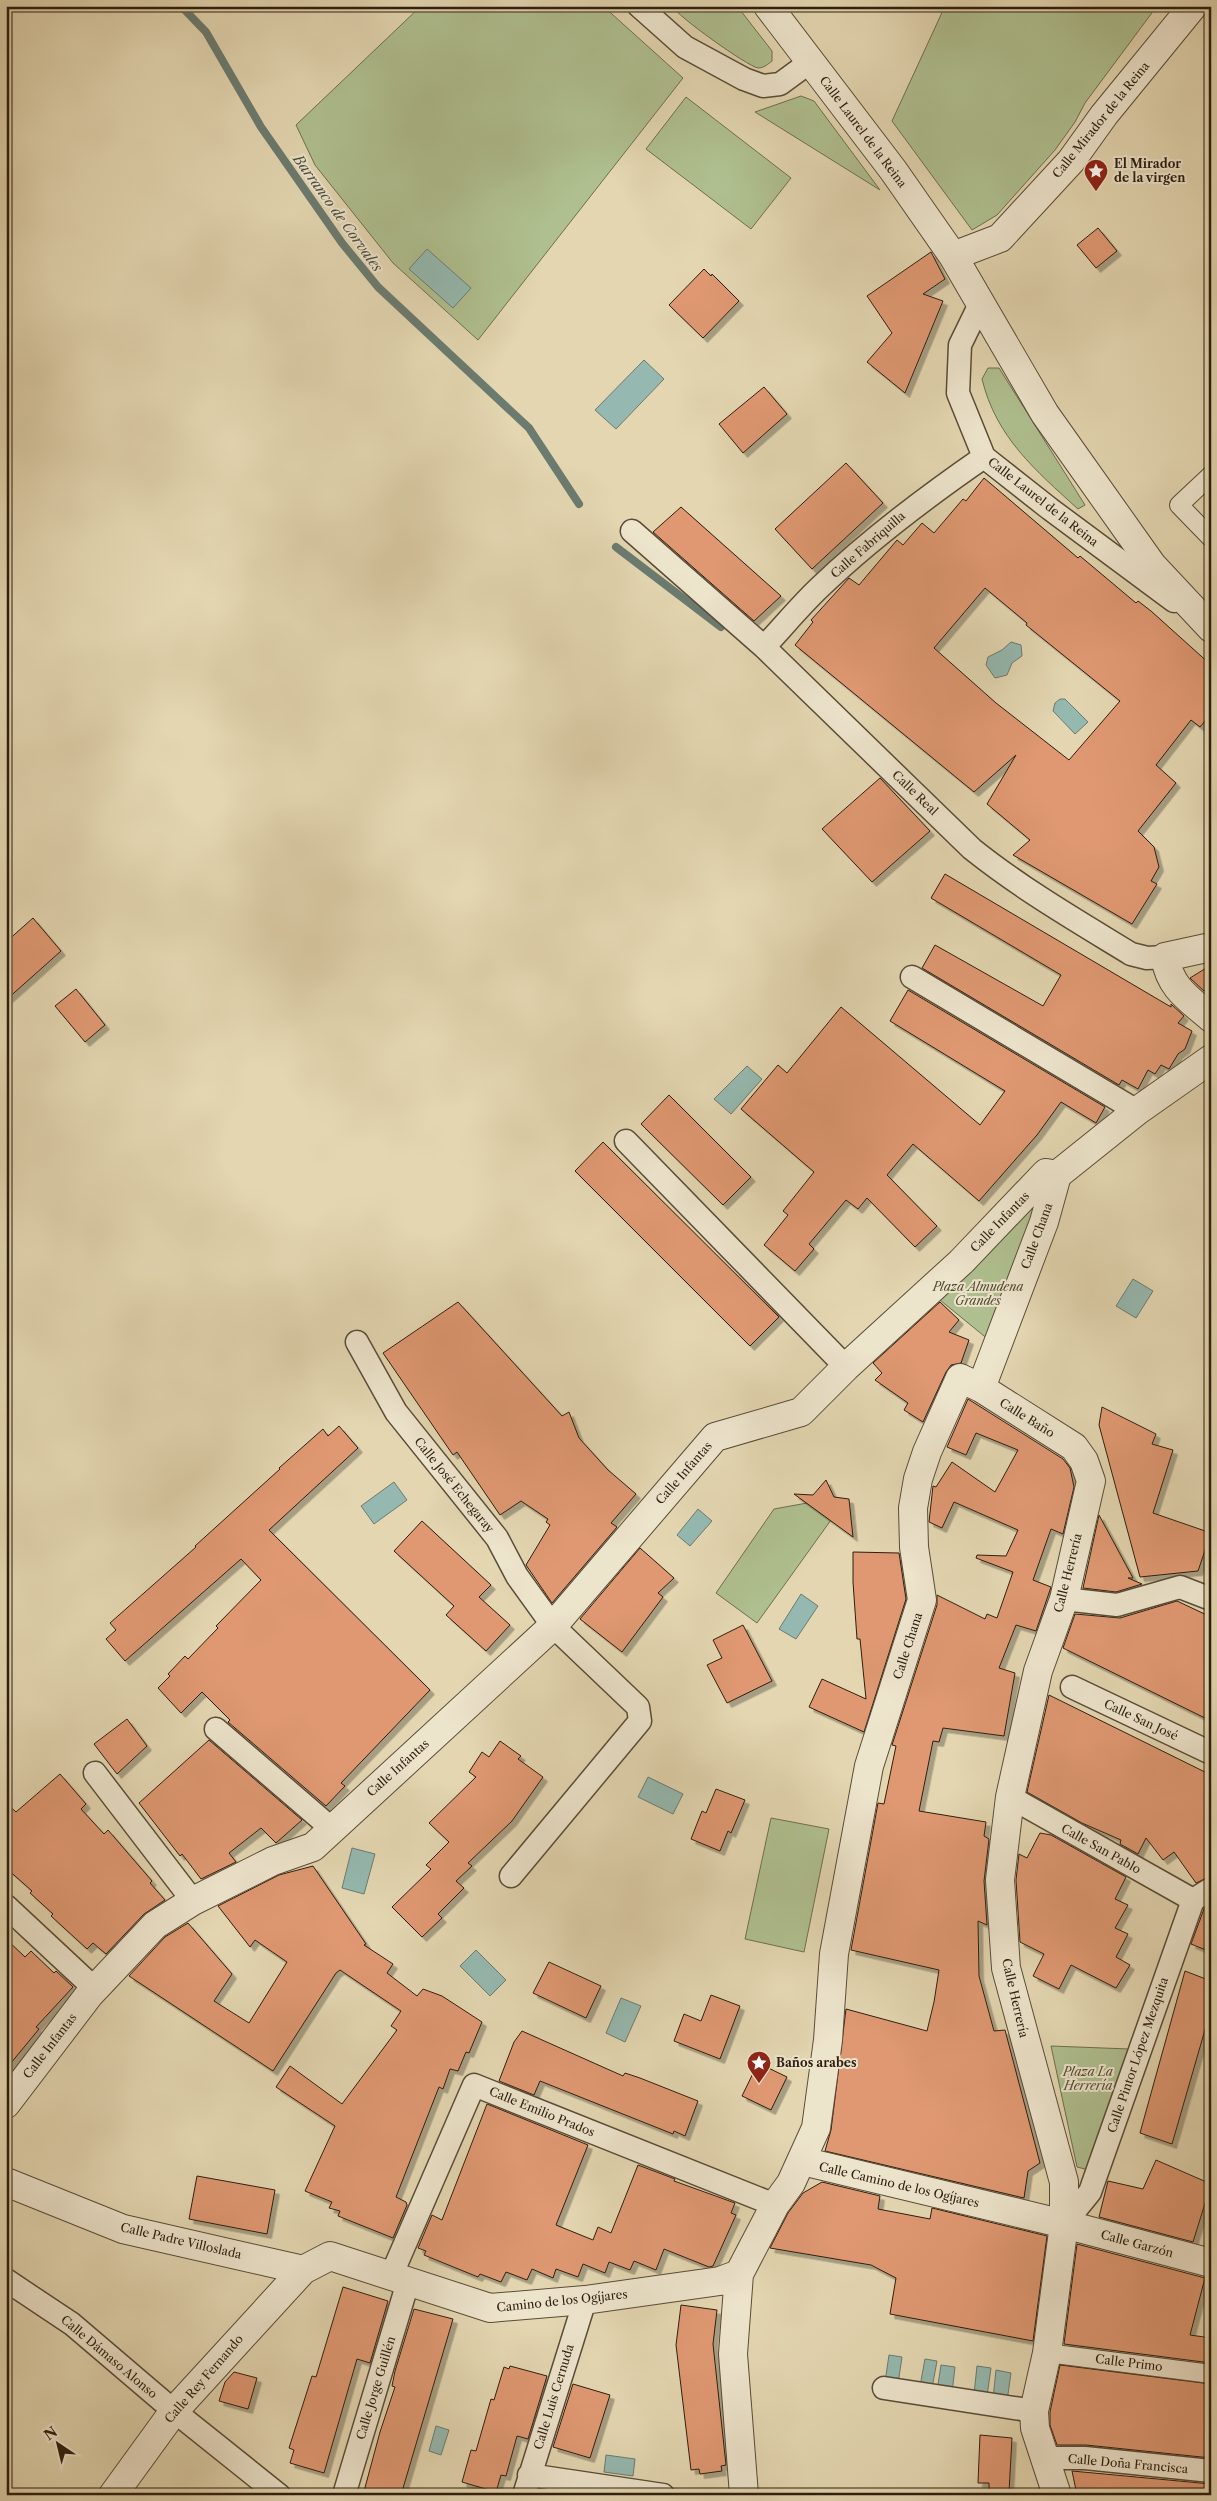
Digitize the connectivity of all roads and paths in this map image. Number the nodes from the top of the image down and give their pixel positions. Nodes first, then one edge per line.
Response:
1 (639, 6) edge
2 (768, 6) edge
3 (1193, 6) edge
4 (810, 62) junction
5 (952, 256) junction
6 (980, 304) junction
7 (984, 457) junction
8 (1211, 475) edge
9 (632, 532) dead end
10 (1211, 538) edge
11 (1210, 627) edge
12 (764, 647) junction
13 (1211, 947) edge
14 (1165, 956) junction
15 (912, 977) dead end
16 (1211, 1018) edge
17 (1211, 1059) edge
18 (1137, 1111) junction
19 (626, 1141) dead end
20 (1057, 1176) junction
21 (357, 1342) dead end
22 (846, 1367) junction
23 (981, 1388) junction
24 (1074, 1447) joint
25 (1064, 1598) junction
26 (1211, 1599) edge
27 (553, 1626) junction
28 (1072, 1687) dead end
29 (216, 1729) dead end
30 (1211, 1753) edge
31 (95, 1773) dead end
32 (1010, 1797) junction
33 (331, 1828) junction
34 (511, 1876) dead end
35 (1202, 1895) edge
36 (193, 1902) junction
37 (6, 1906) edge
38 (95, 1989) junction
39 (6, 2104) edge
40 (802, 2161) junction
41 (6, 2182) edge
42 (775, 2205) junction
43 (1064, 2224) junction
44 (1211, 2263) edge
45 (303, 2270) junction
46 (739, 2274) junction
47 (400, 2278) junction
48 (6, 2280) edge
49 (584, 2300) junction
50 (1047, 2353) junction
51 (1211, 2374) edge
52 (884, 2388) dead end
53 (174, 2411) junction
54 (1034, 2412) junction
55 (1044, 2458) junction
56 (1211, 2471) edge
57 (527, 2485) edge
58 (113, 2495) edge
59 (279, 2495) edge
60 (344, 2495) edge
61 (663, 2495) edge
62 (744, 2495) edge
63 (1057, 2495) edge

1 - 4 street
2 - 4 street, Calle Laurel de la Reina
3 - 5 street, Calle Mirador de la Reina
4 - 5 street, Calle Laurel de la Reina
5 - 6 street, Calle Laurel de la Reina
6 - 7 street, Calle Laurel de la Reina
6 - 11 street, Calle Laurel de la Reina
7 - 11 street, Calle Laurel de la Reina
7 - 12 street, Calle Fabriquilla
8 - 10 street
9 - 12 street, Calle Real
12 - 14 street, Calle Real
13 - 14 street
14 - 16 street
15 - 18 street
17 - 18 street, Calle Infantas
18 - 20 street, Calle Infantas
19 - 22 street
20 - 22 street, Calle Infantas
20 - 23 street, Calle Chana
21 - 27 street, Calle José Echegaray
22 - 27 street, Calle Infantas
23 - 24 street, Calle Baño
23 - 40 street, Calle Chana
24 - 25 street, Calle Herrería
25 - 26 street
25 - 32 street, Calle Herrería
27 - 33 street, Calle Infantas
27 - 34 street
28 - 30 street, Calle San José
29 - 33 street
31 - 36 street
32 - 35 street, Calle San Pablo
32 - 43 street, Calle Herrería
33 - 36 street, Calle Infantas
35 - 43 street, Calle Pintor López Mezquita
36 - 38 street, Calle Infantas
37 - 38 street
38 - 39 street, Calle Infantas
40 - 42 street, Calle Camino de los Ogíjares
40 - 43 street, Calle Camino de los Ogíjares
41 - 45 street, Calle Padre Villoslada
42 - 46 street, Calle Camino de los Ogíjares
42 - 47 street, Calle Emilio Prados
43 - 44 street, Calle Garzón
43 - 50 street, Calle Herrería
45 - 47 street, Camino de los Ogíjares
45 - 53 street, Calle Rey Fernando
46 - 49 street, Camino de los Ogíjares
46 - 62 street
47 - 49 street, Camino de los Ogíjares
47 - 60 street, Calle Jorge Guillén
48 - 53 street, Calle Dámaso Alonso
49 - 57 street, Calle Luis Cernuda
50 - 51 street, Calle Primo
50 - 54 street, Calle Herrería
52 - 54 street
53 - 58 street, Calle Rey Fernando
53 - 59 street, Calle Dámaso Alonso
54 - 55 street, Calle Herrería
55 - 56 street, Calle Doña Francisca
55 - 63 street, Calle Herrería
57 - 61 street

